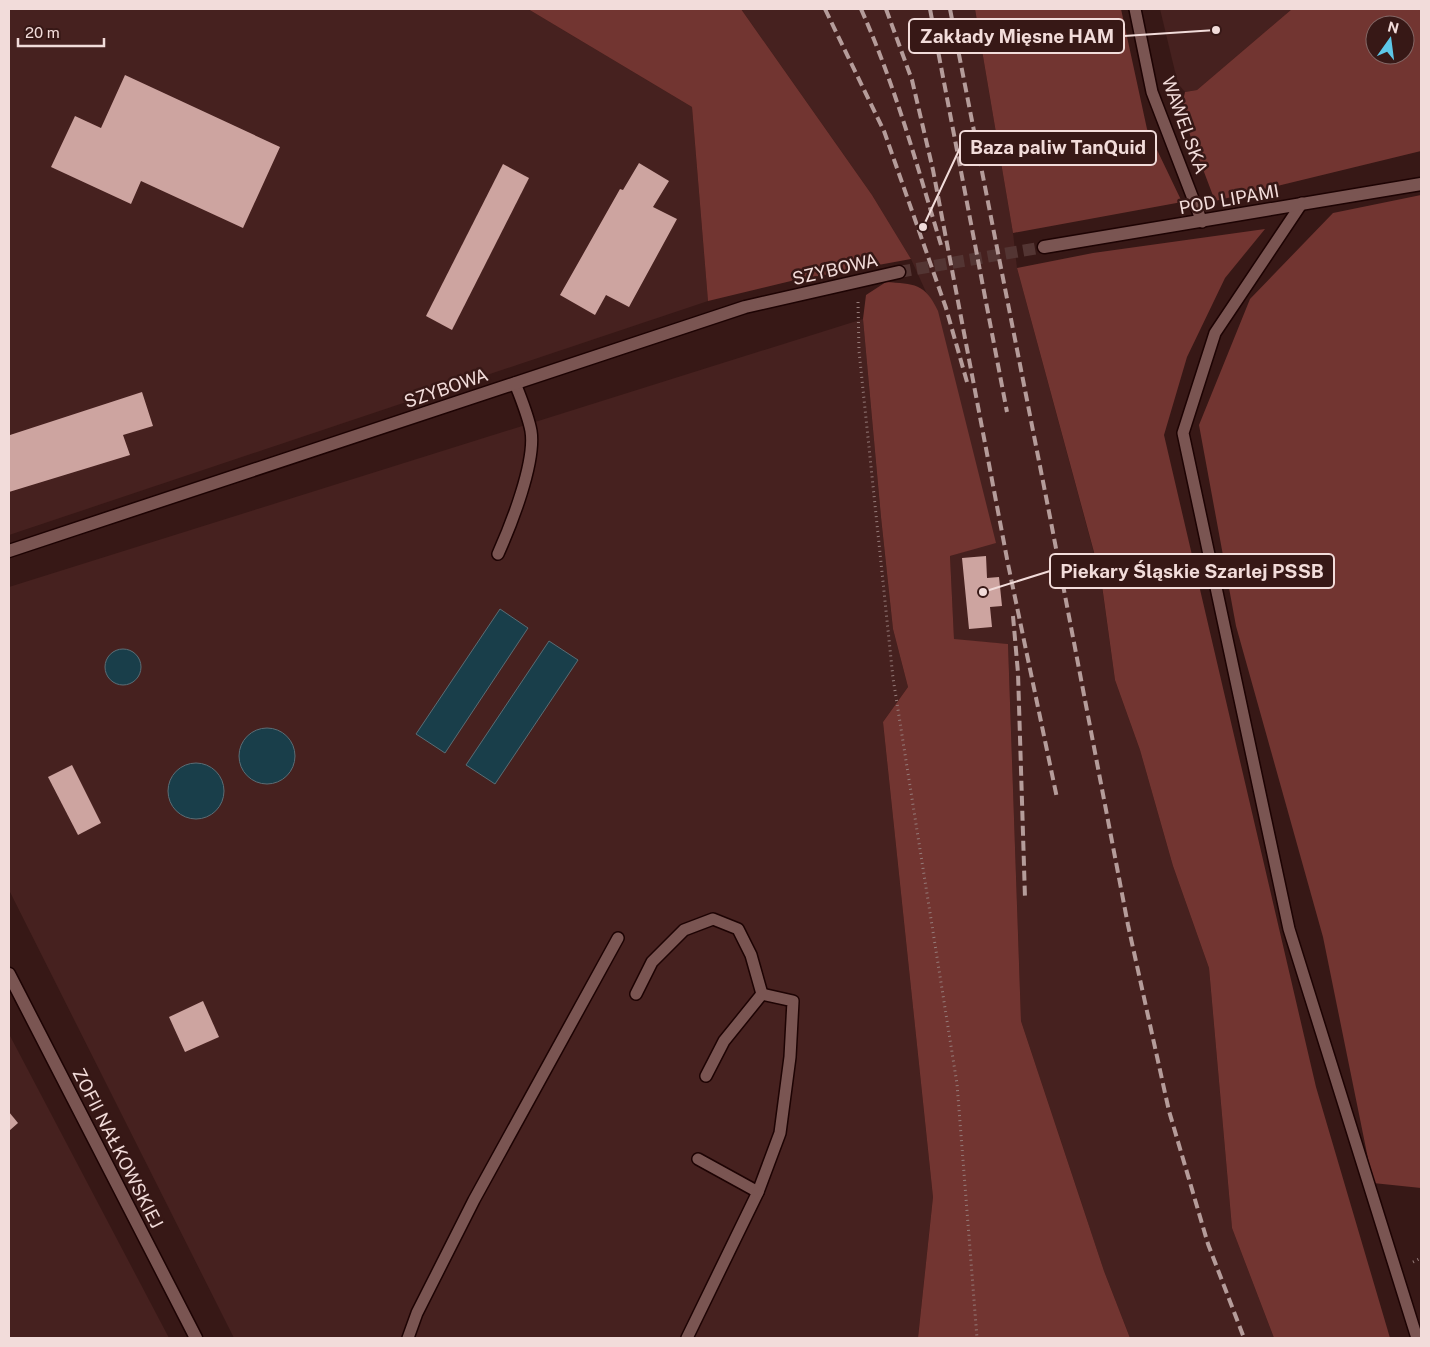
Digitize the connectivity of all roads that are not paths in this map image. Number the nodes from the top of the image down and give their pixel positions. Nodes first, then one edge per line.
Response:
1 (1135, 9) edge
2 (1421, 184) edge
3 (1302, 203) junction
4 (1202, 222) junction
5 (1044, 247) tunnel mouth
6 (899, 272) tunnel mouth
7 (515, 383) junction
8 (9, 551) edge
9 (498, 554) dead end
10 (618, 938) dead end
11 (9, 974) edge
12 (636, 994) dead end
13 (762, 994) junction
14 (706, 1076) dead end
15 (698, 1159) dead end
16 (758, 1192) junction
17 (196, 1338) edge
18 (408, 1338) edge
19 (687, 1338) edge
20 (1417, 1338) edge

1 - 4 lane, WAWELSKA
2 - 3 street, POD LIPAMI
3 - 4 street, POD LIPAMI
3 - 20 lane
4 - 5 street, POD LIPAMI
6 - 7 street, SZYBOWA
7 - 8 street, SZYBOWA
7 - 9 lane
10 - 18 lane
11 - 17 street, ZOFII NAŁKOWSKIEJ
12 - 13 lane
13 - 14 lane
13 - 16 lane
15 - 16 lane
16 - 19 lane

